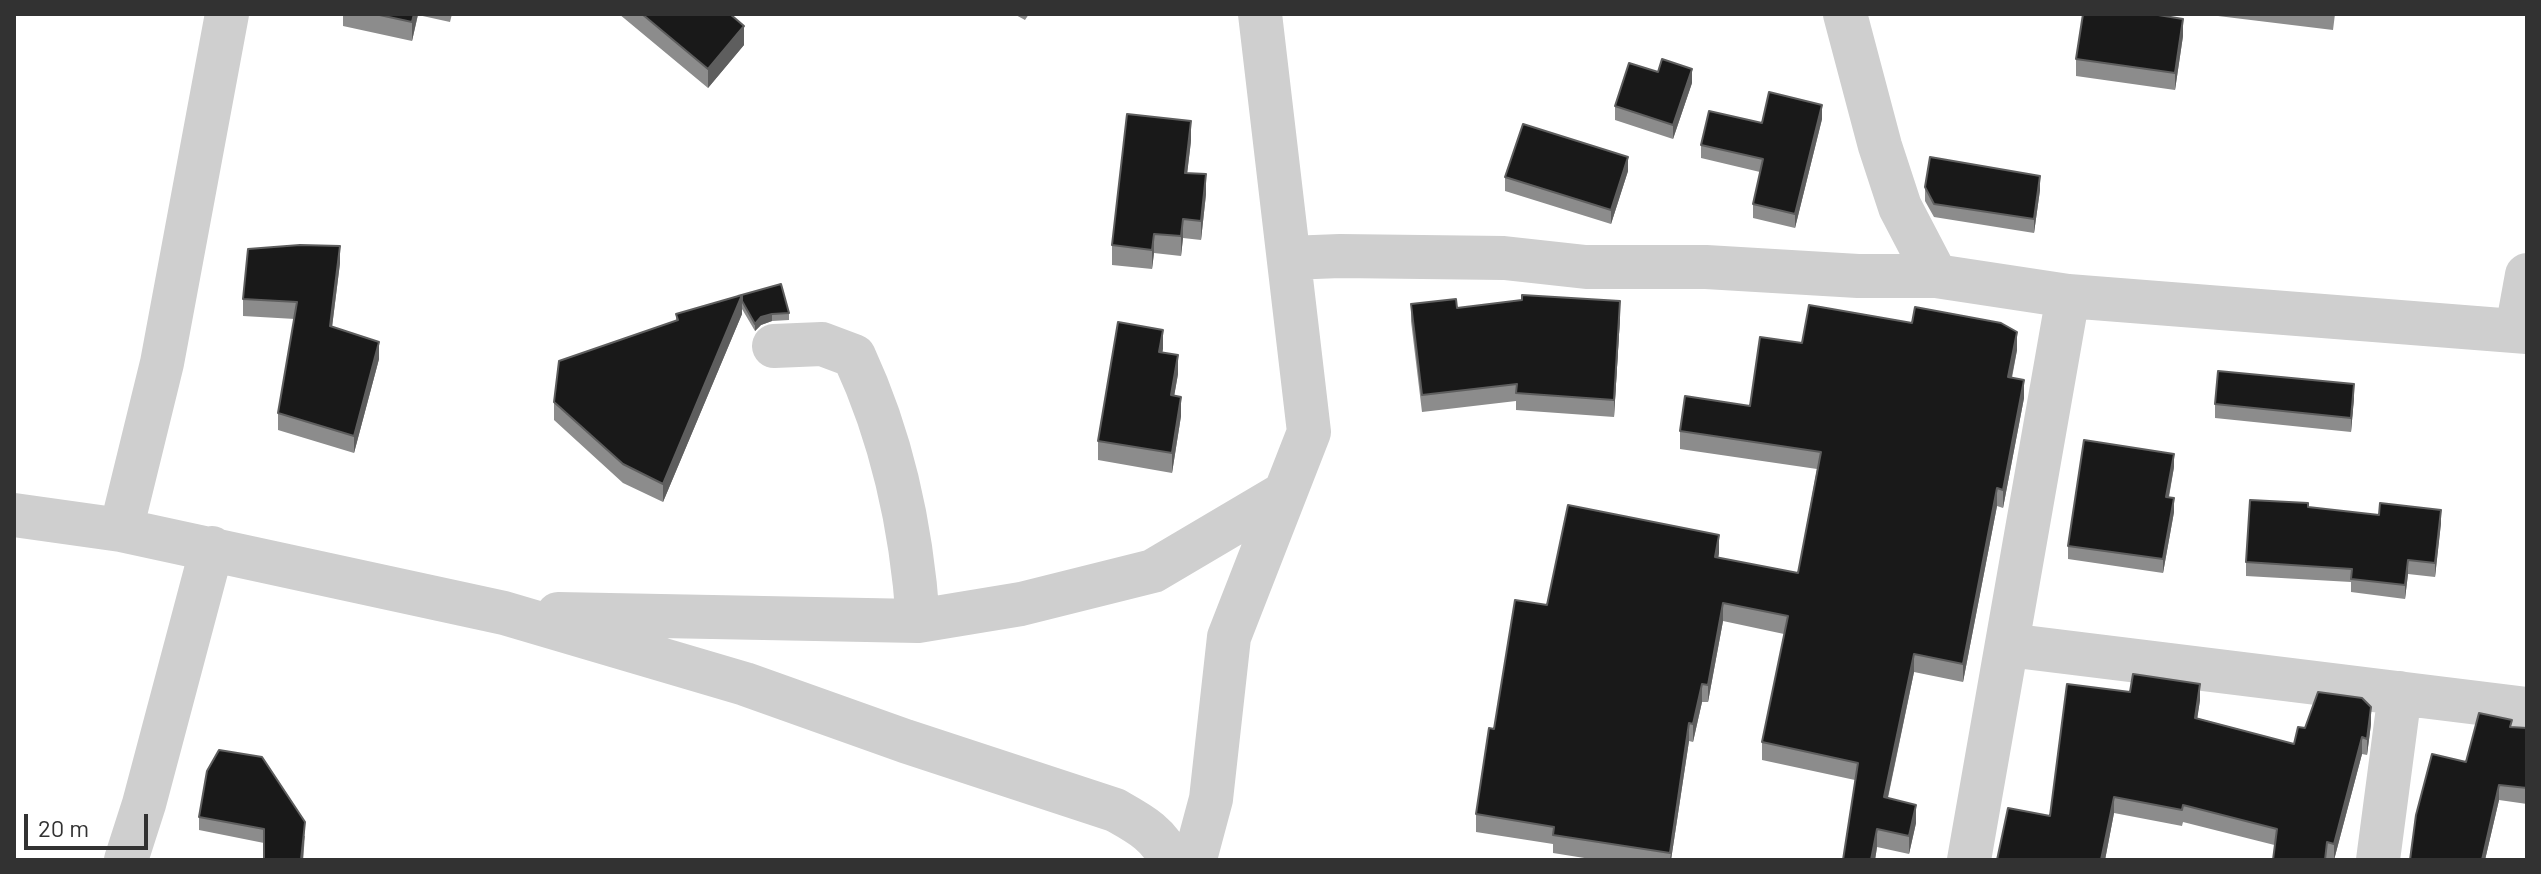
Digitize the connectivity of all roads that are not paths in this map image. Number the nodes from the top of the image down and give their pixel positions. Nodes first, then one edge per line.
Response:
1 (227, 14) edge
2 (1260, 14) edge
3 (1845, 14) edge
4 (1289, 258) junction
5 (2527, 275) edge
6 (1936, 276) junction
7 (2068, 296) junction
8 (2522, 331) edge
9 (774, 346) dead end
10 (1285, 493) junction
11 (14, 515) edge
12 (121, 530) junction
13 (212, 548) junction
14 (504, 613) junction
15 (918, 621) junction
16 (2008, 645) junction
17 (2400, 693) junction
18 (2527, 709) edge
19 (126, 860) edge
20 (1170, 860) edge
21 (1192, 860) edge
22 (1969, 860) edge
23 (2378, 860) edge

1 - 12 street
2 - 4 street
3 - 6 street
4 - 6 street
4 - 10 street
5 - 8 street
6 - 7 street
7 - 8 street
7 - 16 street
9 - 15 street
10 - 15 street
10 - 21 street
11 - 12 street
12 - 13 street
13 - 14 street
13 - 19 street
14 - 15 street
14 - 20 street
16 - 17 street
16 - 22 street
17 - 18 street
17 - 23 street

